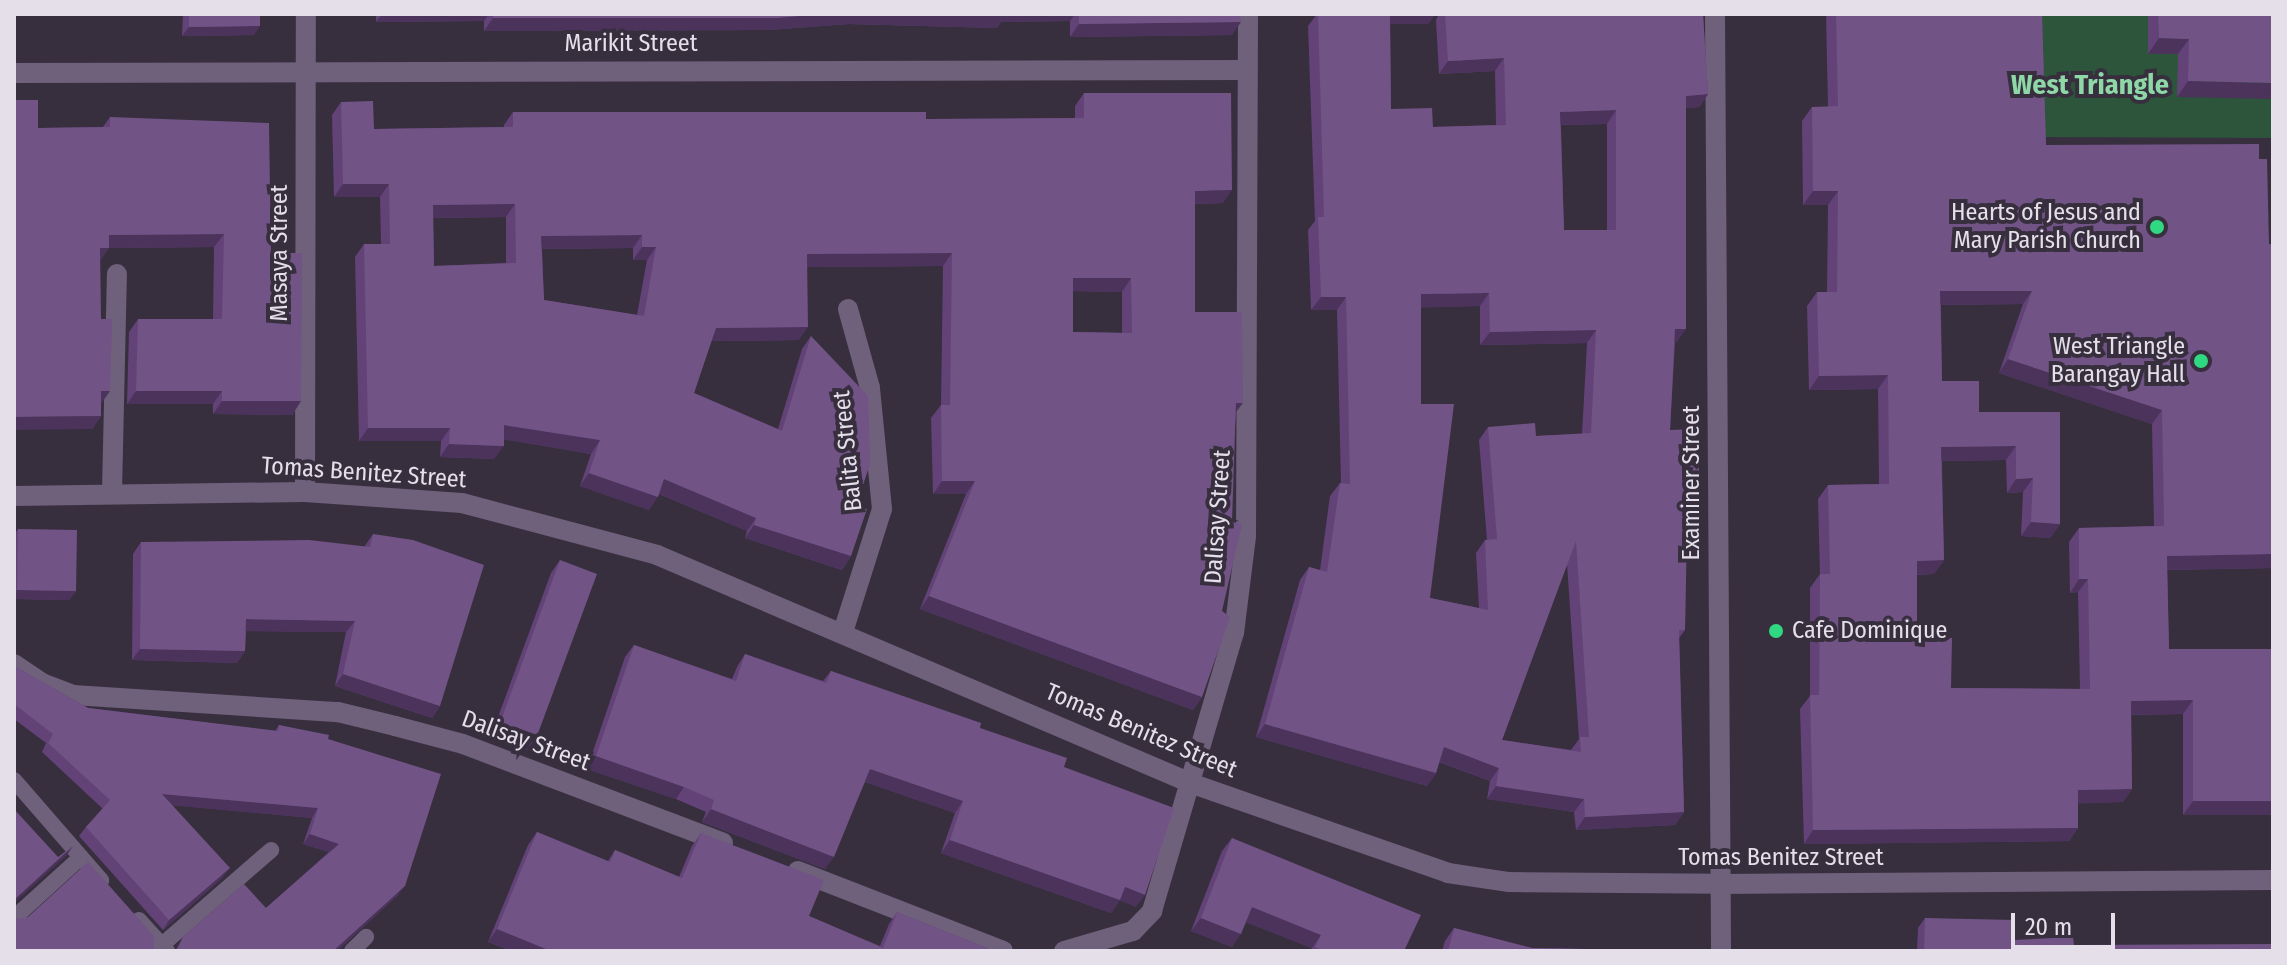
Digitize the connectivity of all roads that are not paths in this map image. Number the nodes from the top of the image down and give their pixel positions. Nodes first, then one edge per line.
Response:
1 (306, 14) edge
2 (1248, 14) edge
3 (1715, 14) edge
4 (306, 70) junction
5 (1247, 70) junction
6 (14, 73) edge
7 (117, 274) dead end
8 (848, 309) dead end
9 (112, 491) junction
10 (305, 492) junction
11 (14, 496) edge
12 (843, 632) junction
13 (14, 664) edge
14 (14, 780) edge
15 (1193, 784) junction
16 (271, 850) dead end
17 (748, 852) edge
18 (80, 858) junction
19 (781, 864) edge
20 (2273, 880) edge
21 (1720, 884) junction
22 (14, 918) edge
23 (366, 937) edge
24 (162, 949) edge
25 (352, 951) edge
26 (1003, 951) edge
27 (1064, 951) edge
28 (1721, 951) edge

1 - 4 street, Masaya Street
2 - 5 street, Dalisay Street
3 - 21 street, Examiner Street
4 - 5 street, Marikit Street
4 - 6 street, Marikit Street
4 - 10 street, Masaya Street
5 - 15 street, Dalisay Street
7 - 9 street
8 - 12 street, Balita Street
9 - 10 street, Tomas Benitez Street
9 - 11 street, Tomas Benitez Street
10 - 12 street, Tomas Benitez Street
12 - 15 street, Tomas Benitez Street
13 - 17 street, Dalisay Street
14 - 18 lane
15 - 21 street, Tomas Benitez Street
15 - 27 street, Dalisay Street
16 - 24 lane
18 - 22 lane
18 - 24 lane
19 - 26 street
20 - 21 street, Tomas Benitez Street
21 - 28 street, Examiner Street
23 - 25 lane

